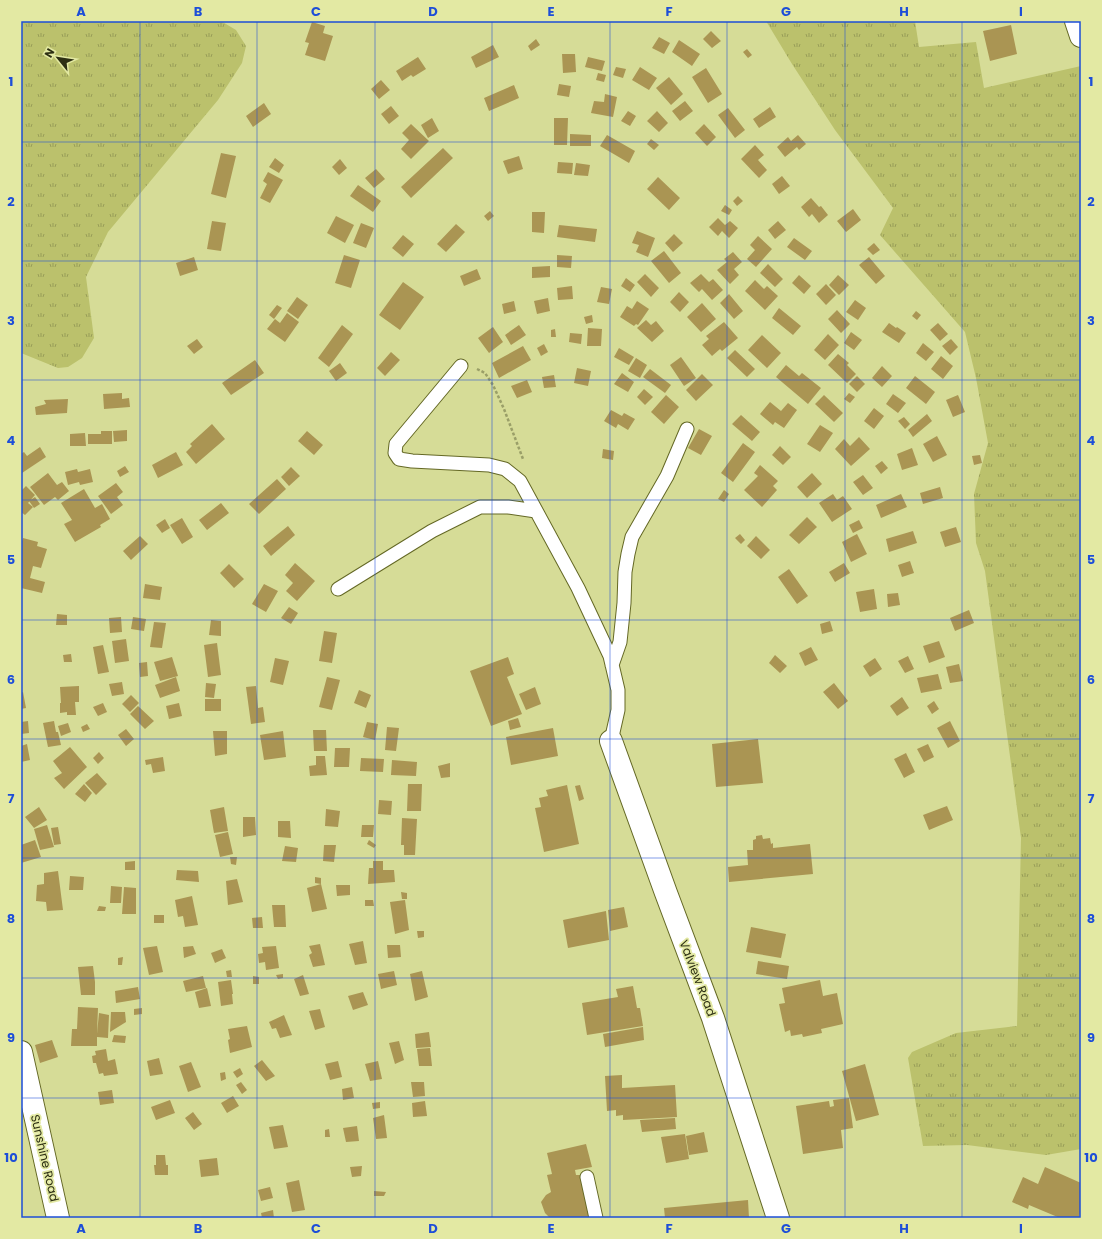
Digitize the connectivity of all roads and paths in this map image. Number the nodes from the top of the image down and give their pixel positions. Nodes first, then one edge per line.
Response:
1 (1076, 21) edge
2 (1081, 36) edge
3 (461, 366) joint
4 (687, 429) dead end
5 (524, 464) dead end
6 (536, 511) junction
7 (338, 589) dead end
8 (612, 665) junction
9 (611, 741) joint
10 (21, 1052) edge
11 (28, 1120) edge
12 (587, 1177) dead end
13 (58, 1218) edge
14 (596, 1218) edge
15 (778, 1218) edge

1 - 2 street
3 - 5 path
3 - 6 lane
4 - 8 lane
6 - 7 lane
6 - 8 lane
8 - 9 lane
9 - 15 street, Valview Road
10 - 11 street, Sunshine Road
11 - 13 street, Sunshine Road
12 - 14 lane

